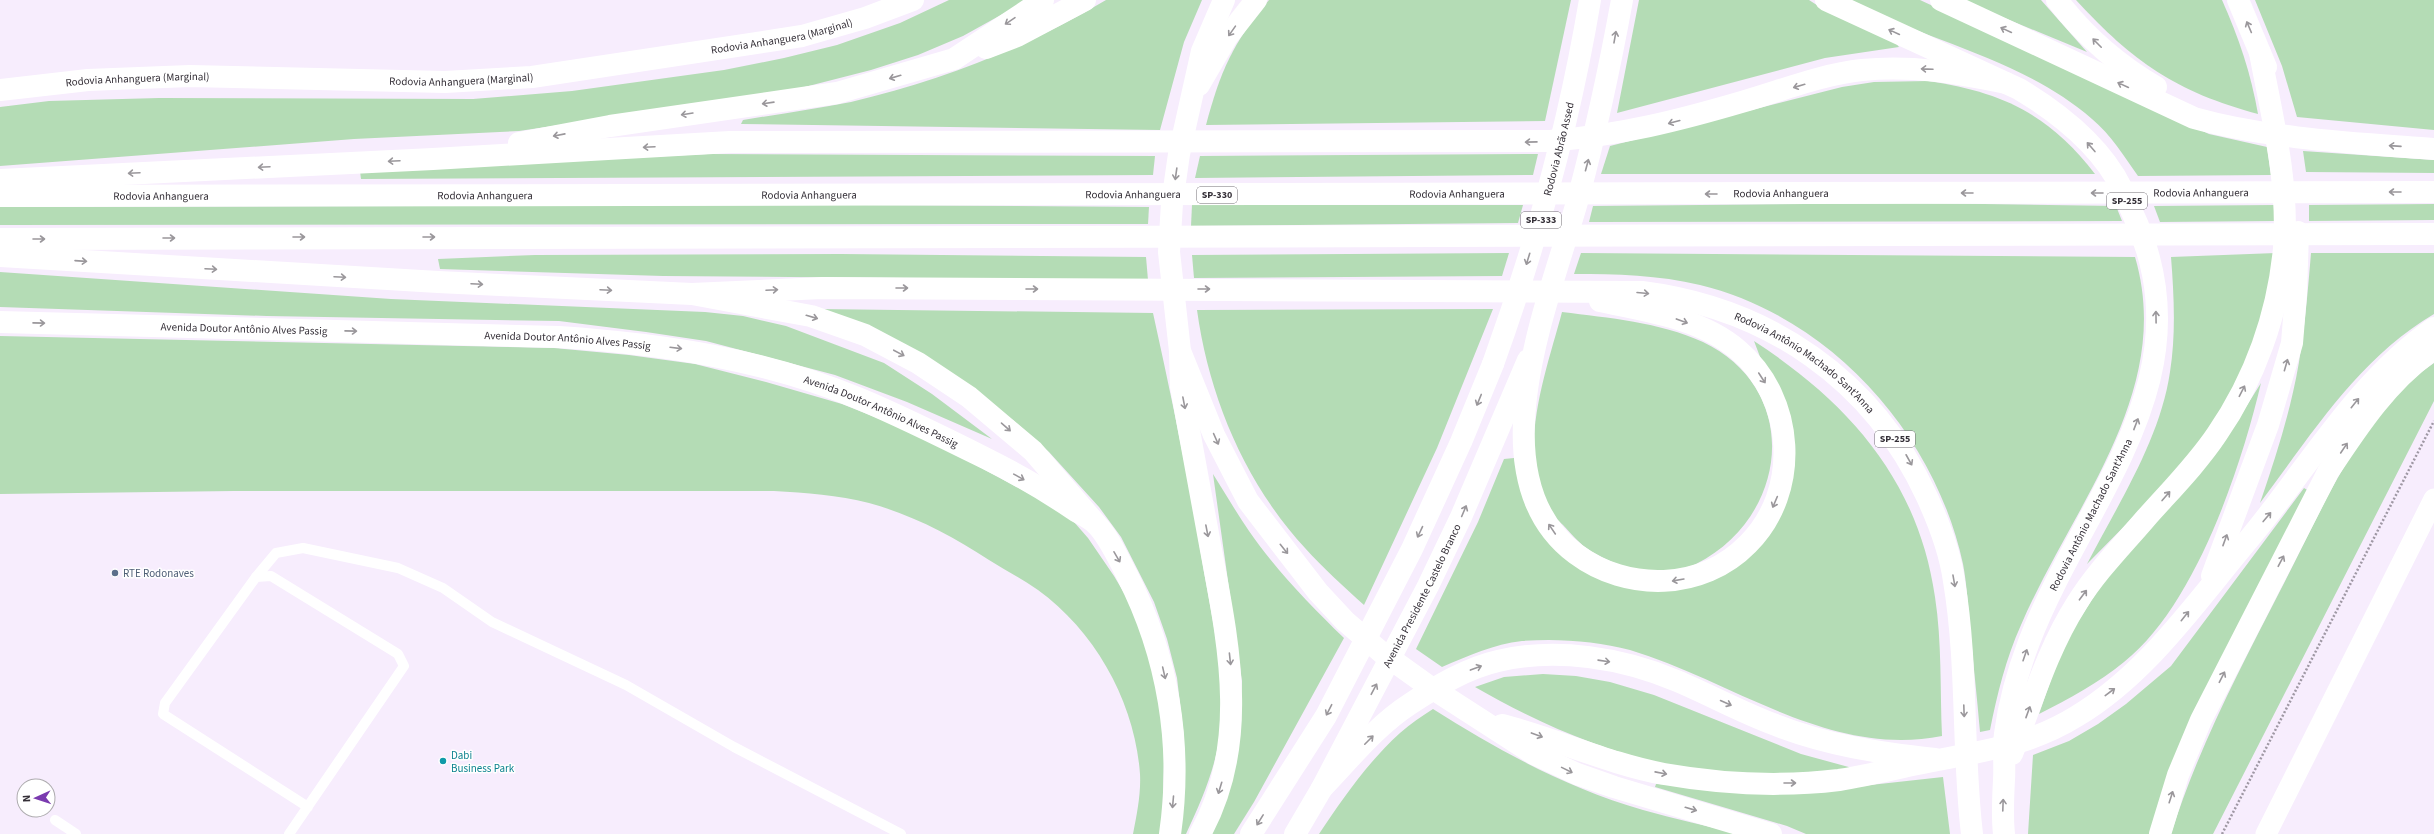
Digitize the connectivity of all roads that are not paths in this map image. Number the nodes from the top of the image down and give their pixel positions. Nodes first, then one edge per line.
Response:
1 (913, 0) edge
2 (1043, 0) edge
3 (1085, 0) edge
4 (1224, 0) edge
5 (1256, 0) edge
6 (1590, 0) edge
7 (1622, 0) edge
8 (1826, 0) edge
9 (1940, 0) edge
10 (2057, 0) edge
11 (2238, 0) edge
12 (954, 59) junction
13 (2013, 86) junction
14 (0, 90) edge
15 (1193, 95) junction
16 (2252, 129) junction
17 (2434, 149) edge
18 (433, 159) junction
19 (0, 180) edge
20 (2434, 192) edge
21 (0, 196) edge
22 (2434, 234) edge
23 (0, 239) edge
24 (0, 256) edge
25 (1534, 291) junction
26 (2287, 292) junction
27 (692, 294) junction
28 (0, 322) edge
29 (2434, 328) edge
30 (2434, 349) edge
31 (1532, 350) junction
32 (1180, 351) junction
33 (2434, 499) edge
34 (1096, 524) junction
35 (256, 577) junction
36 (2206, 590) junction
37 (1486, 721) junction
38 (1939, 759) junction
39 (2004, 775) junction
40 (1322, 788) junction
41 (308, 807) junction
42 (55, 820) dead end
43 (76, 834) edge
44 (289, 834) edge
45 (901, 834) edge
46 (1170, 834) edge
47 (1200, 834) edge
48 (1251, 834) edge
49 (1295, 834) edge
50 (1771, 834) edge
51 (1972, 834) edge
52 (2004, 834) edge
53 (2160, 834) edge
54 (2266, 834) edge

1 - 14 main road, Rodovia Anhanguera (Marginal)
2 -> 12 main road
3 - 12 main road
4 - 15 main road
5 -> 15 main road
6 -> 48 main road, Rodovia Abrão Assed / SP-333
31 -> 7 main road, SP-333
13 -> 8 main road
16 -> 9 main road
16 -> 10 main road
26 -> 11 main road
12 -> 18 main road
13 -> 18 main road
39 -> 13 main road, Rodovia Antônio Machado Sant'Anna / SP-255
15 -> 32 main road
17 -> 16 main road
18 -> 19 main road
20 -> 21 main road, Rodovia Anhanguera / SP-330
23 -> 22 main road
24 -> 27 main road
27 -> 25 main road
25 -> 31 main road
25 -> 51 main road, Rodovia Antônio Machado Sant'Anna / SP-255
36 -> 26 main road
39 -> 26 main road
27 -> 34 main road
28 -> 34 main road, Avenida Doutor Antônio Alves Passig
36 -> 29 main road
53 -> 30 main road
40 -> 31 main road, Avenida Presidente Castelo Branco
32 -> 37 main road
32 -> 47 main road
33 - 54 street
34 -> 46 main road
35 - 41 lane
35 - 41 lane
35 - 45 lane
38 -> 36 main road
37 -> 38 main road
37 -> 50 main road
40 -> 38 main road
52 -> 39 main road, Rodovia Antônio Machado Sant'Anna / SP-255
40 - 49 main road, Avenida Presidente Castelo Branco
41 - 44 lane
42 - 43 lane

